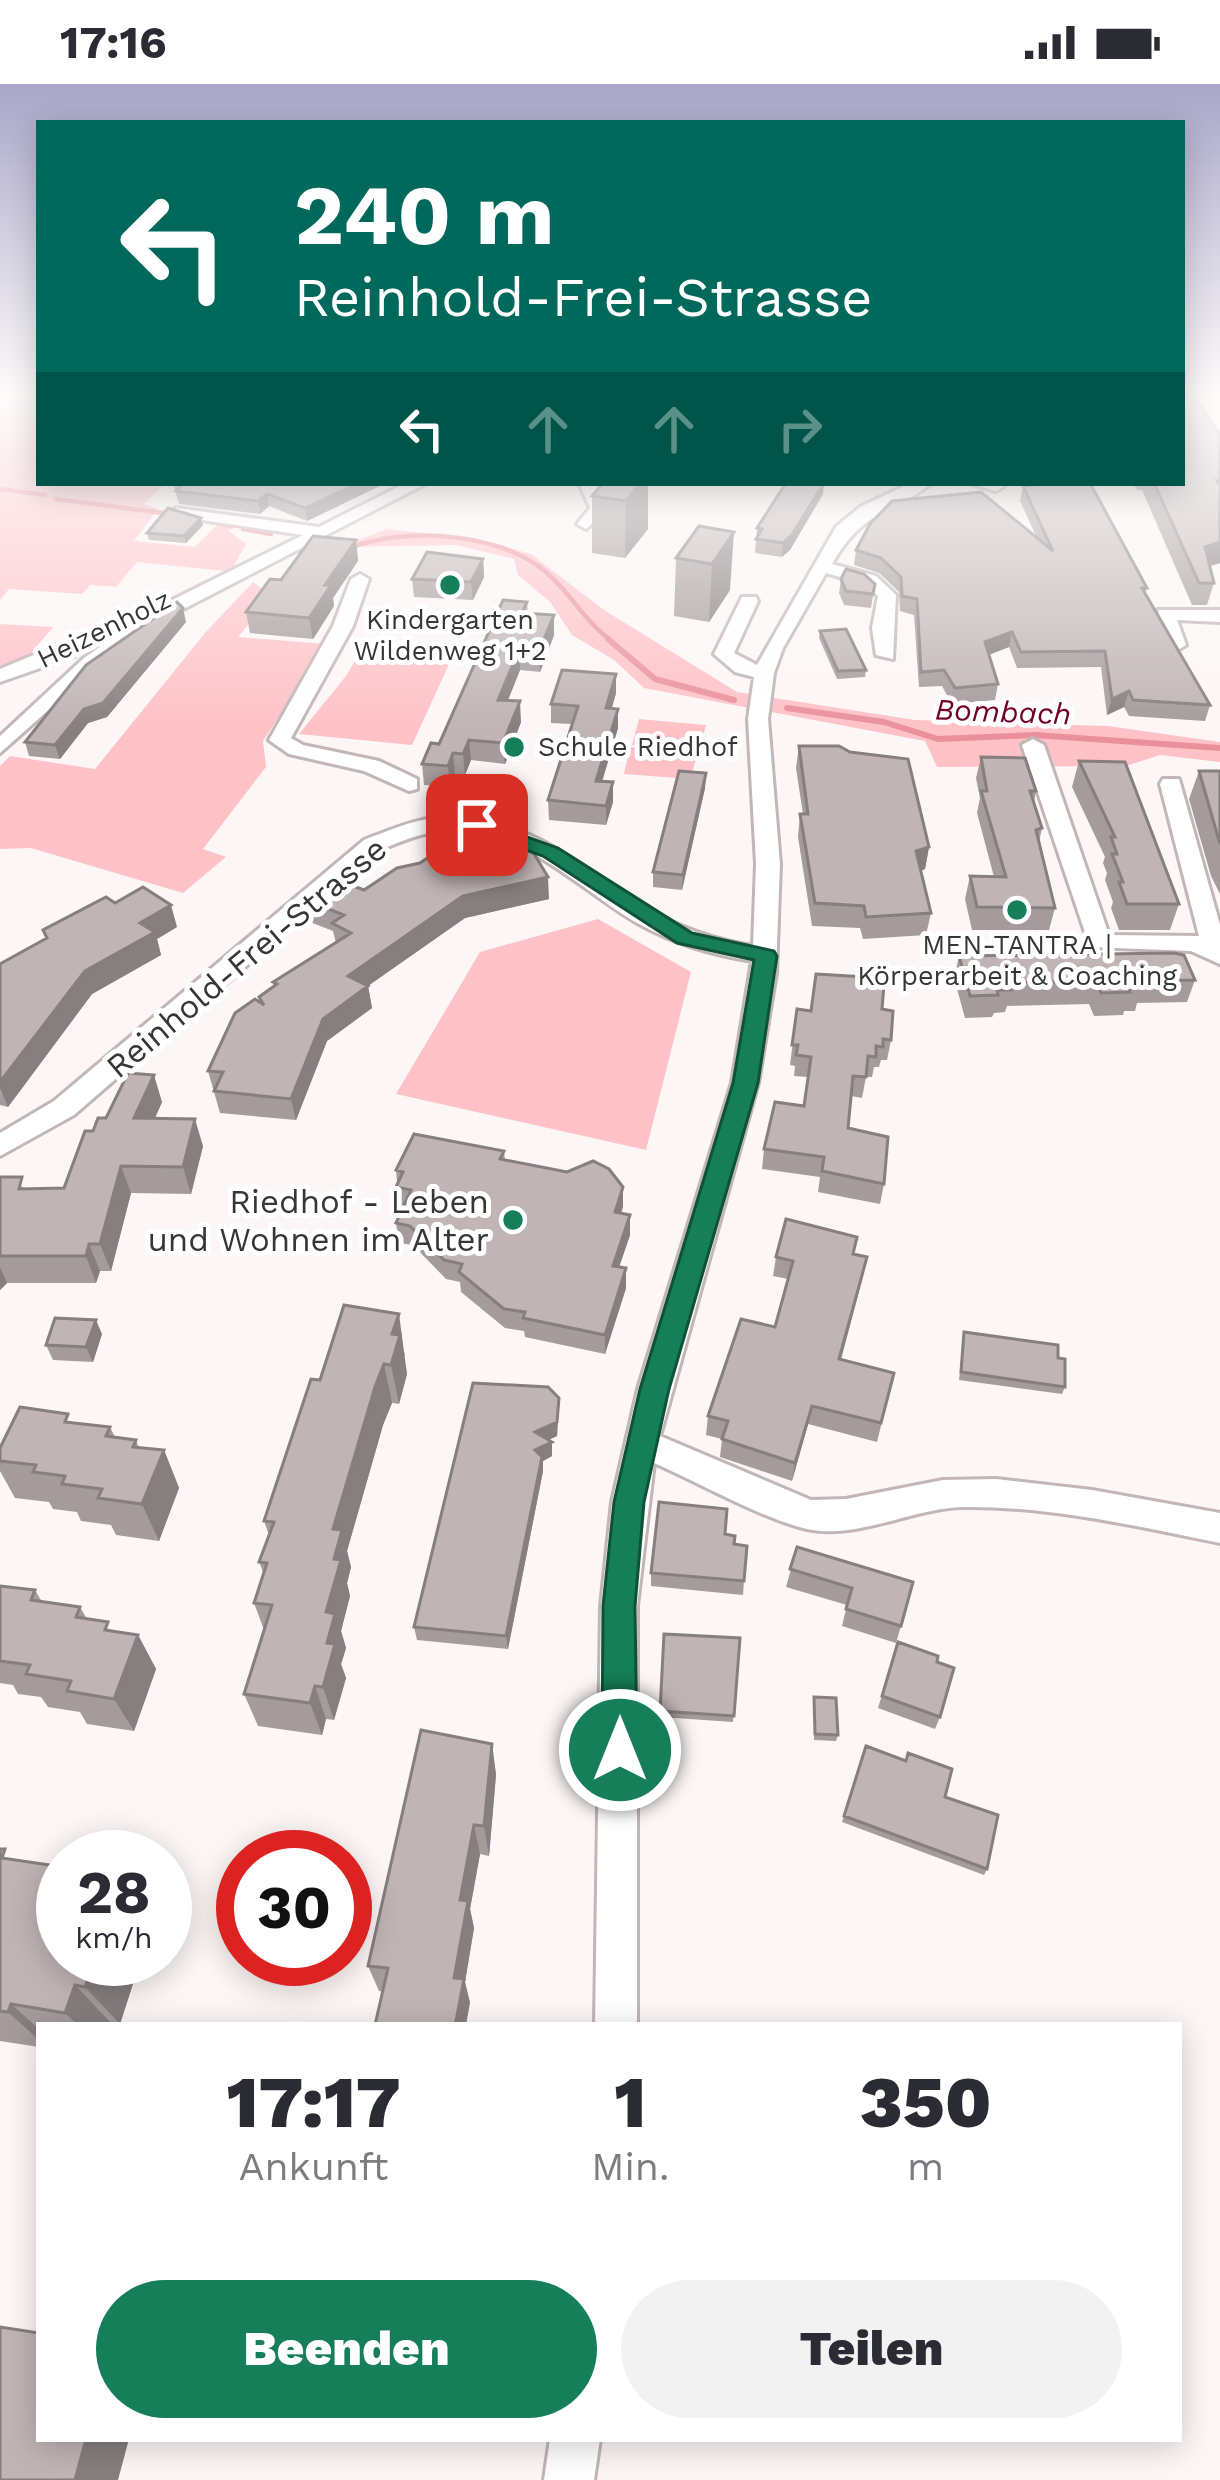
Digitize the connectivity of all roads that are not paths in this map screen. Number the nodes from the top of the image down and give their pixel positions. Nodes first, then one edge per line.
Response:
1 (371, 507) edge
2 (598, 507) edge
3 (878, 507) edge
4 (182, 512) edge
5 (586, 524) dead end
6 (320, 532) junction
7 (821, 567) junction
8 (360, 579) dead end
9 (208, 587) junction
10 (749, 601) dead end
11 (1220, 616) edge
12 (1176, 646) edge
13 (886, 656) dead end
14 (764, 673) junction
15 (0, 676) edge
16 (1033, 745) dead end
17 (0, 747) edge
18 (409, 784) dead end
19 (1171, 784) dead end
20 (1124, 950) edge
21 (766, 956) junction
22 (1220, 961) edge
23 (0, 1146) edge
24 (641, 1442) junction
25 (1220, 1528) edge
26 (616, 2022) edge
27 (574, 2442) edge
28 (569, 2480) edge

1 - 6 street
2 - 5 street
3 - 7 street
4 - 6 street
6 - 9 street
7 - 13 street
7 - 14 street
8 - 18 street
9 - 15 street, Heizenholz
9 - 17 street
10 - 14 street
11 - 12 street
14 - 21 street
16 - 22 street
19 - 22 street
20 - 22 street
21 - 23 street, Reinhold-Frei-Strasse
21 - 24 street
24 - 25 street
24 - 26 street
27 - 28 street

